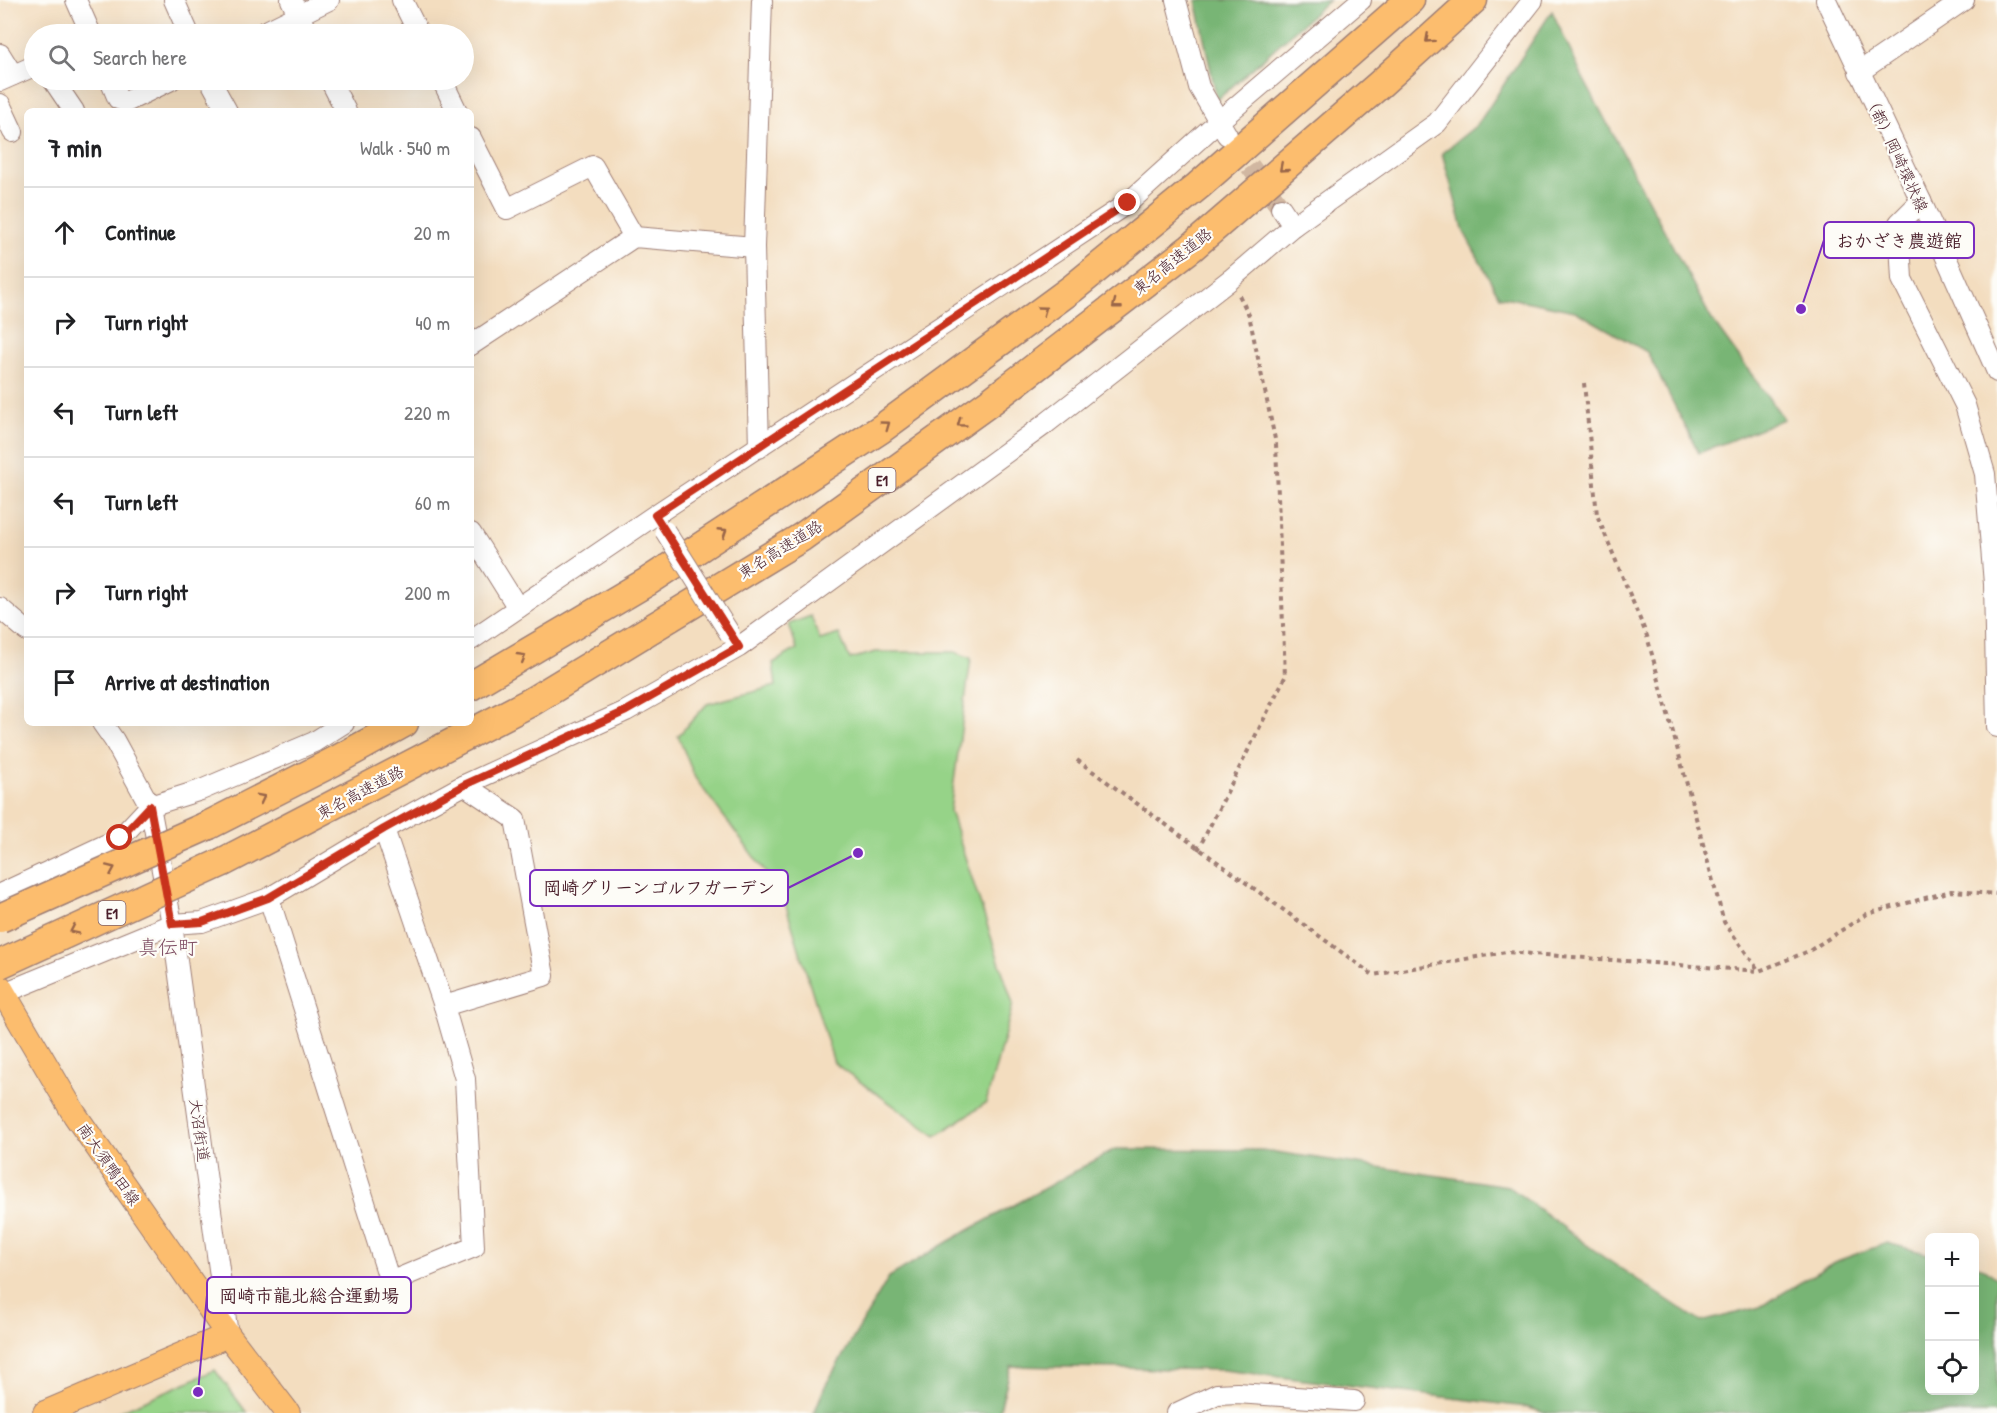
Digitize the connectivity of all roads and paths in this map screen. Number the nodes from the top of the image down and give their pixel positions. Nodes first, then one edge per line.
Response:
1 (76, 0) edge
2 (174, 0) edge
3 (329, 0) edge
4 (402, 0) edge
5 (762, 0) edge
6 (1176, 0) edge
7 (1361, 0) edge
8 (1410, 0) edge
9 (1473, 0) edge
10 (1533, 0) edge
11 (1826, 0) edge
12 (1964, 0) edge
13 (294, 8) edge
14 (87, 24) edge
15 (185, 24) edge
16 (273, 24) edge
17 (303, 24) edge
18 (414, 24) edge
19 (0, 54) edge
20 (24, 70) edge
21 (1859, 72) junction
22 (7, 78) edge
23 (59, 90) edge
24 (114, 90) edge
25 (151, 90) edge
26 (215, 90) edge
27 (335, 90) edge
28 (446, 90) edge
29 (0, 104) edge
30 (72, 108) edge
31 (225, 108) edge
32 (344, 108) edge
33 (455, 108) edge
34 (1223, 128) junction
35 (13, 132) dead end
36 (474, 144) edge
37 (1921, 201) junction
38 (1281, 208) tunnel mouth
39 (1293, 226) junction
40 (634, 237) junction
41 (754, 247) junction
42 (1231, 279) junction
43 (474, 343) edge
44 (1997, 372) edge
45 (1584, 384) dead end
46 (759, 448) junction
47 (660, 523) junction
48 (474, 538) edge
49 (0, 608) edge
50 (518, 608) junction
51 (24, 628) edge
52 (474, 638) edge
53 (734, 641) junction
54 (474, 684) edge
55 (104, 726) edge
56 (339, 726) edge
57 (399, 726) edge
58 (1997, 727) edge
59 (1077, 760) dead end
60 (464, 785) junction
61 (150, 806) junction
62 (384, 829) junction
63 (1198, 850) junction
64 (0, 894) edge
65 (1997, 894) edge
66 (268, 898) junction
67 (0, 918) edge
68 (172, 924) junction
69 (0, 964) edge
70 (1759, 971) junction
71 (1, 992) edge
72 (444, 1006) junction
73 (228, 1335) junction
74 (1354, 1401) dead end
75 (45, 1413) edge
76 (288, 1413) edge
77 (1177, 1413) edge

1 - 14 street
2 - 15 street
3 - 13 street
4 - 18 street
5 - 41 street
6 - 34 street
7 - 34 street
54 -> 8 highway
9 -> 69 highway, 東名高速道路 / E1, bridge
10 - 39 street
11 - 21 street, （都）岡崎環状線
12 - 21 street
13 - 16 street
13 - 17 street
19 - 22 street
20 - 22 street
21 - 37 street, （都）岡崎環状線
23 - 30 street
24 - 25 street
26 - 31 street
27 - 32 street
28 - 33 street
29 - 35 street
34 - 46 street
36 - 40 street
37 - 44 street, （都）岡崎環状線
37 - 58 street
38 - 39 street
39 - 42 street
40 - 41 street
40 - 43 street
41 - 46 street
42 - 53 street
42 - 63 path
45 - 70 path
46 - 47 street
47 - 50 street
47 - 53 street, bridge
48 - 50 street
49 - 51 street
50 - 52 street
53 - 60 street
55 - 61 street
56 - 61 street
67 -> 57 highway, E1, bridge
59 - 63 path
60 - 62 street
60 - 72 street
61 - 64 street
61 - 68 street, 大沼街道
62 - 66 street
62 - 72 street
63 - 70 path
65 - 70 path
66 - 68 street
66 - 72 street
68 - 71 street
68 - 73 street, 大沼街道
71 - 73 main road, 南大須鴨田線
73 - 75 main road
73 - 76 main road, 南大須鴨田線
74 - 77 street

